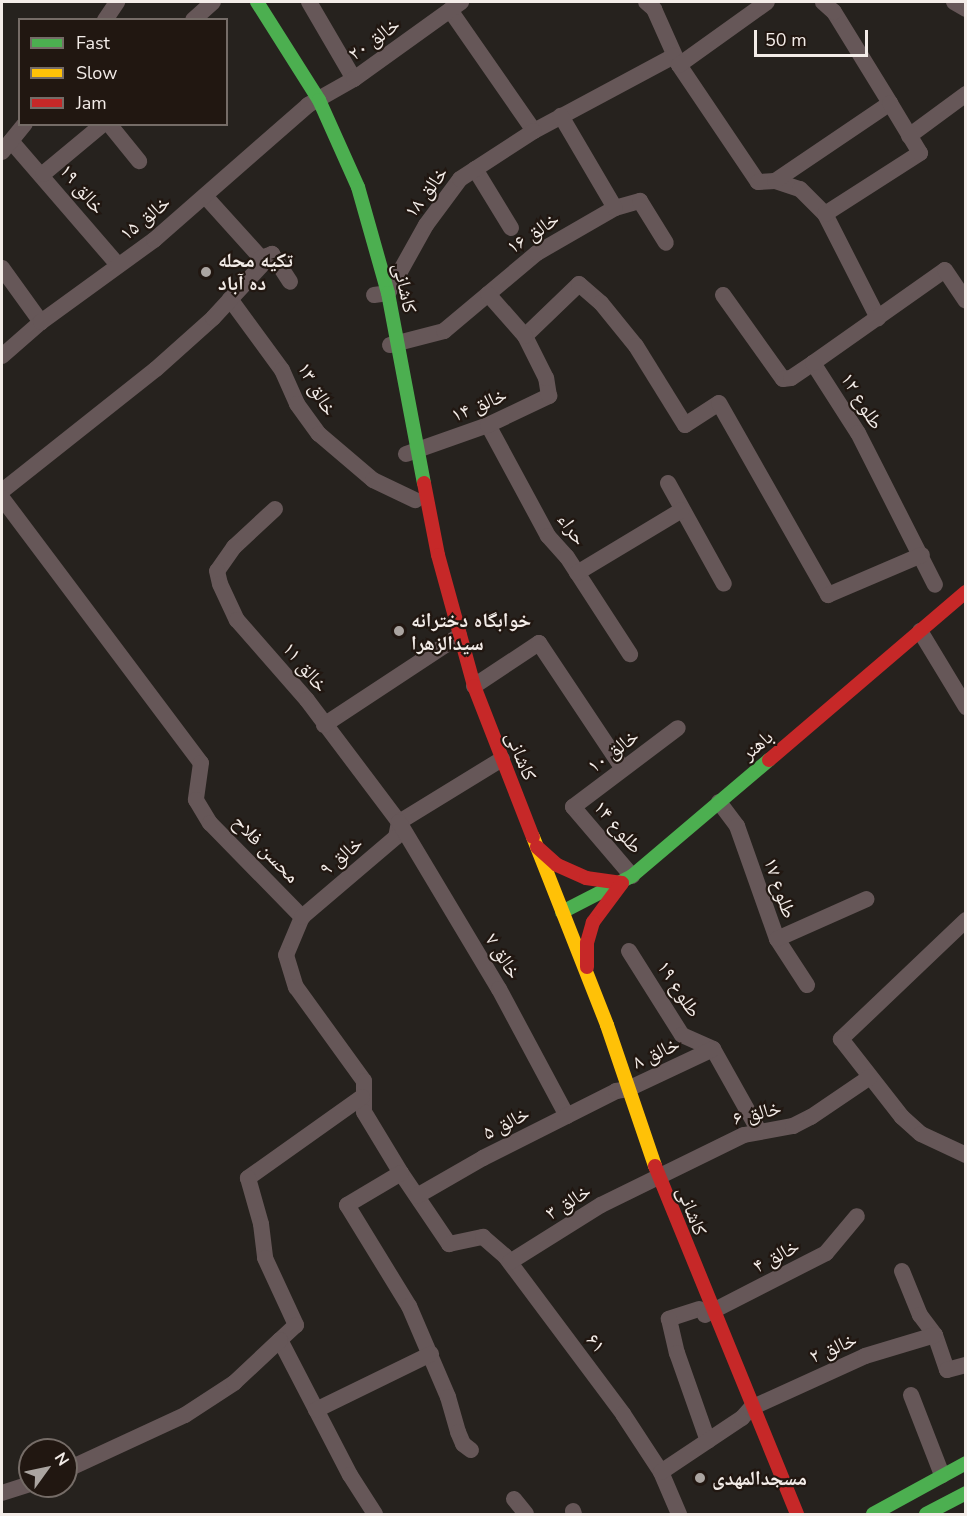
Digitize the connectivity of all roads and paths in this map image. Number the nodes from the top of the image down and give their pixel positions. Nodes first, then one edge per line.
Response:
1 (117, 2) edge
2 (213, 2) edge
3 (243, 2) edge
4 (257, 2) edge
5 (309, 2) edge
6 (646, 2) edge
7 (767, 2) edge
8 (823, 2) edge
9 (954, 2) edge
10 (456, 6) edge
11 (966, 9) edge
12 (106, 18) edge
13 (195, 18) edge
14 (677, 60) junction
15 (354, 79) junction
16 (966, 94) edge
17 (314, 103) junction
18 (890, 103) junction
19 (561, 116) junction
20 (22, 126) edge
21 (101, 126) edge
22 (111, 126) edge
23 (534, 131) junction
24 (909, 136) junction
25 (7, 146) edge
26 (139, 161) dead end
27 (475, 169) junction
28 (44, 174) junction
29 (776, 181) junction
30 (205, 196) junction
31 (615, 208) junction
32 (825, 214) junction
33 (511, 228) dead end
34 (666, 243) dead end
35 (272, 254) junction
36 (118, 265) junction
37 (2, 268) edge
38 (290, 282) dead end
39 (381, 294) junction
40 (488, 294) junction
41 (723, 295) dead end
42 (230, 299) junction
43 (966, 301) edge
44 (878, 318) junction
45 (41, 322) junction
46 (525, 336) junction
47 (391, 345) junction
48 (2, 356) edge
49 (813, 363) junction
50 (488, 425) junction
51 (412, 453) junction
52 (668, 483) dead end
53 (2, 491) edge
54 (2, 498) edge
55 (415, 500) junction
56 (275, 509) dead end
57 (681, 510) junction
58 (922, 555) junction
59 (577, 573) junction
60 (724, 584) dead end
61 (935, 585) dead end
62 (966, 592) edge
63 (437, 609) dead end
64 (920, 631) junction
65 (449, 636) junction
66 (630, 654) dead end
67 (474, 686) junction
68 (966, 707) edge
69 (324, 725) junction
70 (678, 728) dead end
71 (496, 763) junction
72 (623, 769) junction
73 (719, 802) junction
74 (573, 807) joint
75 (399, 822) junction
76 (515, 827) junction
77 (536, 846) junction
78 (627, 879) junction
79 (867, 899) dead end
80 (562, 912) junction
81 (302, 917) junction
82 (966, 920) edge
83 (777, 939) junction
84 (629, 951) dead end
85 (588, 977) junction
86 (807, 985) dead end
87 (581, 998) junction
88 (713, 1049) junction
89 (870, 1077) junction
90 (622, 1090) junction
91 (362, 1097) junction
92 (567, 1116) junction
93 (759, 1131) junction
94 (966, 1155) edge
95 (401, 1173) junction
96 (654, 1178) junction
97 (417, 1196) junction
98 (857, 1216) dead end
99 (510, 1262) junction
100 (902, 1271) dead end
101 (704, 1312) junction
102 (934, 1335) junction
103 (280, 1340) junction
104 (431, 1354) junction
105 (966, 1365) edge
106 (911, 1395) dead end
107 (316, 1410) junction
108 (746, 1413) junction
109 (708, 1441) junction
110 (471, 1450) dead end
111 (759, 1461) dead end
112 (966, 1462) edge
113 (78, 1464) edge
114 (661, 1472) junction
115 (942, 1475) junction
116 (18, 1488) edge
117 (966, 1492) edge
118 (2, 1493) edge
119 (514, 1499) dead end
120 (375, 1515) edge
121 (526, 1515) edge
122 (679, 1515) edge
123 (797, 1515) edge
124 (873, 1515) edge
125 (926, 1515) edge

1 - 12 street
2 - 13 street
3 - 17 street, کاشانی
4 - 17 street, کاشانی
5 - 15 street
6 - 14 street
7 - 14 street, خالق ۱۸
8 - 18 street
9 - 11 street
10 - 15 street, خالق ۲۰
10 - 23 street
14 - 19 street, خالق ۱۸
14 - 29 street
15 - 17 street, خالق ۲۰
16 - 24 street
17 - 30 street, خالق ۱۵
17 - 39 street, کاشانی
18 - 24 street
18 - 29 street
19 - 23 street, خالق ۱۸
19 - 31 street
20 - 25 street, خالق ۱۹
21 - 28 street
22 - 26 street
23 - 27 street, خالق ۱۸
24 - 32 street
25 - 28 street, خالق ۱۹
27 - 33 street
27 - 39 street, خالق ۱۸
28 - 36 street, خالق ۱۹
29 - 32 street
30 - 35 street
30 - 36 street, خالق ۱۵
31 - 34 street
31 - 40 street, خالق ۱۶
32 - 44 street
35 - 38 street
35 - 42 street
36 - 45 street, خالق ۱۵
37 - 45 street
39 - 47 street, کاشانی
40 - 46 street
40 - 47 street, خالق ۱۶
41 - 49 street, طلوع ۱۲
42 - 53 street
42 - 55 street, خالق ۱۳
43 - 44 street
44 - 49 street
45 - 48 street, خالق ۱۵
46 - 50 street, خالق ۱۴
46 - 58 street
47 - 51 street, کاشانی
49 - 58 street, طلوع ۱۲
50 - 51 street, خالق ۱۴
50 - 59 street, حراء
51 - 55 street, کاشانی
51 - 65 street, کاشانی
52 - 57 street
54 - 81 street, محسن فلاح
55 - 63 street, کاشانی
56 - 69 street, خالق ۱۱
57 - 59 street
57 - 60 street
58 - 61 street, طلوع ۱۲
59 - 66 street, حراء
62 - 64 street, باهنر
64 - 68 street
64 - 73 street, باهنر
65 - 67 street, کاشانی
65 - 69 street, خالق ۱۱
65 - 71 street, کاشانی
67 - 71 street, کاشانی
67 - 72 street
69 - 75 street
70 - 72 street, خالق ۱۰
71 - 75 street, خالق ۹
71 - 76 street, کاشانی
71 - 77 street, کاشانی
72 - 74 street, خالق ۱۰
73 - 78 street, باهنر
73 - 83 street, طلوع ۱۷
74 - 78 street, طلوع ۱۴
75 - 81 street, خالق ۹
75 - 92 street, خالق ۷
76 - 77 street
76 - 87 street, کاشانی
77 - 78 street
77 - 80 street, کاشانی
78 - 80 street, باهنر
78 - 85 street
79 - 83 street
80 - 85 street, کاشانی
81 - 91 street
82 - 89 street
83 - 86 street, طلوع ۱۷
84 - 88 street, طلوع ۱۹
85 - 87 street
85 - 90 street, کاشانی
87 - 90 street, کاشانی
88 - 90 street, خالق ۸
88 - 93 street
89 - 93 street, خالق ۶
89 - 94 street
90 - 92 street, خالق ۵
90 - 96 street, کاشانی
91 - 95 street
91 - 103 street
92 - 97 street, خالق ۵
93 - 96 street, خالق ۶
95 - 97 street
95 - 104 street
96 - 99 street, خالق ۳
96 - 101 street, کاشانی
97 - 99 street, ۶۱
98 - 101 street, خالق ۴
99 - 114 street, ۶۱
100 - 102 street
101 - 108 street, کاشانی
101 - 109 street, خالق ۴
102 - 105 street
102 - 108 street, خالق ۲
103 - 107 street
103 - 113 street
104 - 107 street
104 - 110 street
106 - 115 street
107 - 120 street
108 - 109 street, خالق ۲
108 - 111 street, کاشانی
108 - 123 street, کاشانی
109 - 114 street, خالق ۲
112 - 115 street
114 - 122 street, ۶۱
115 - 124 street
116 - 118 street
117 - 125 street
119 - 121 street

